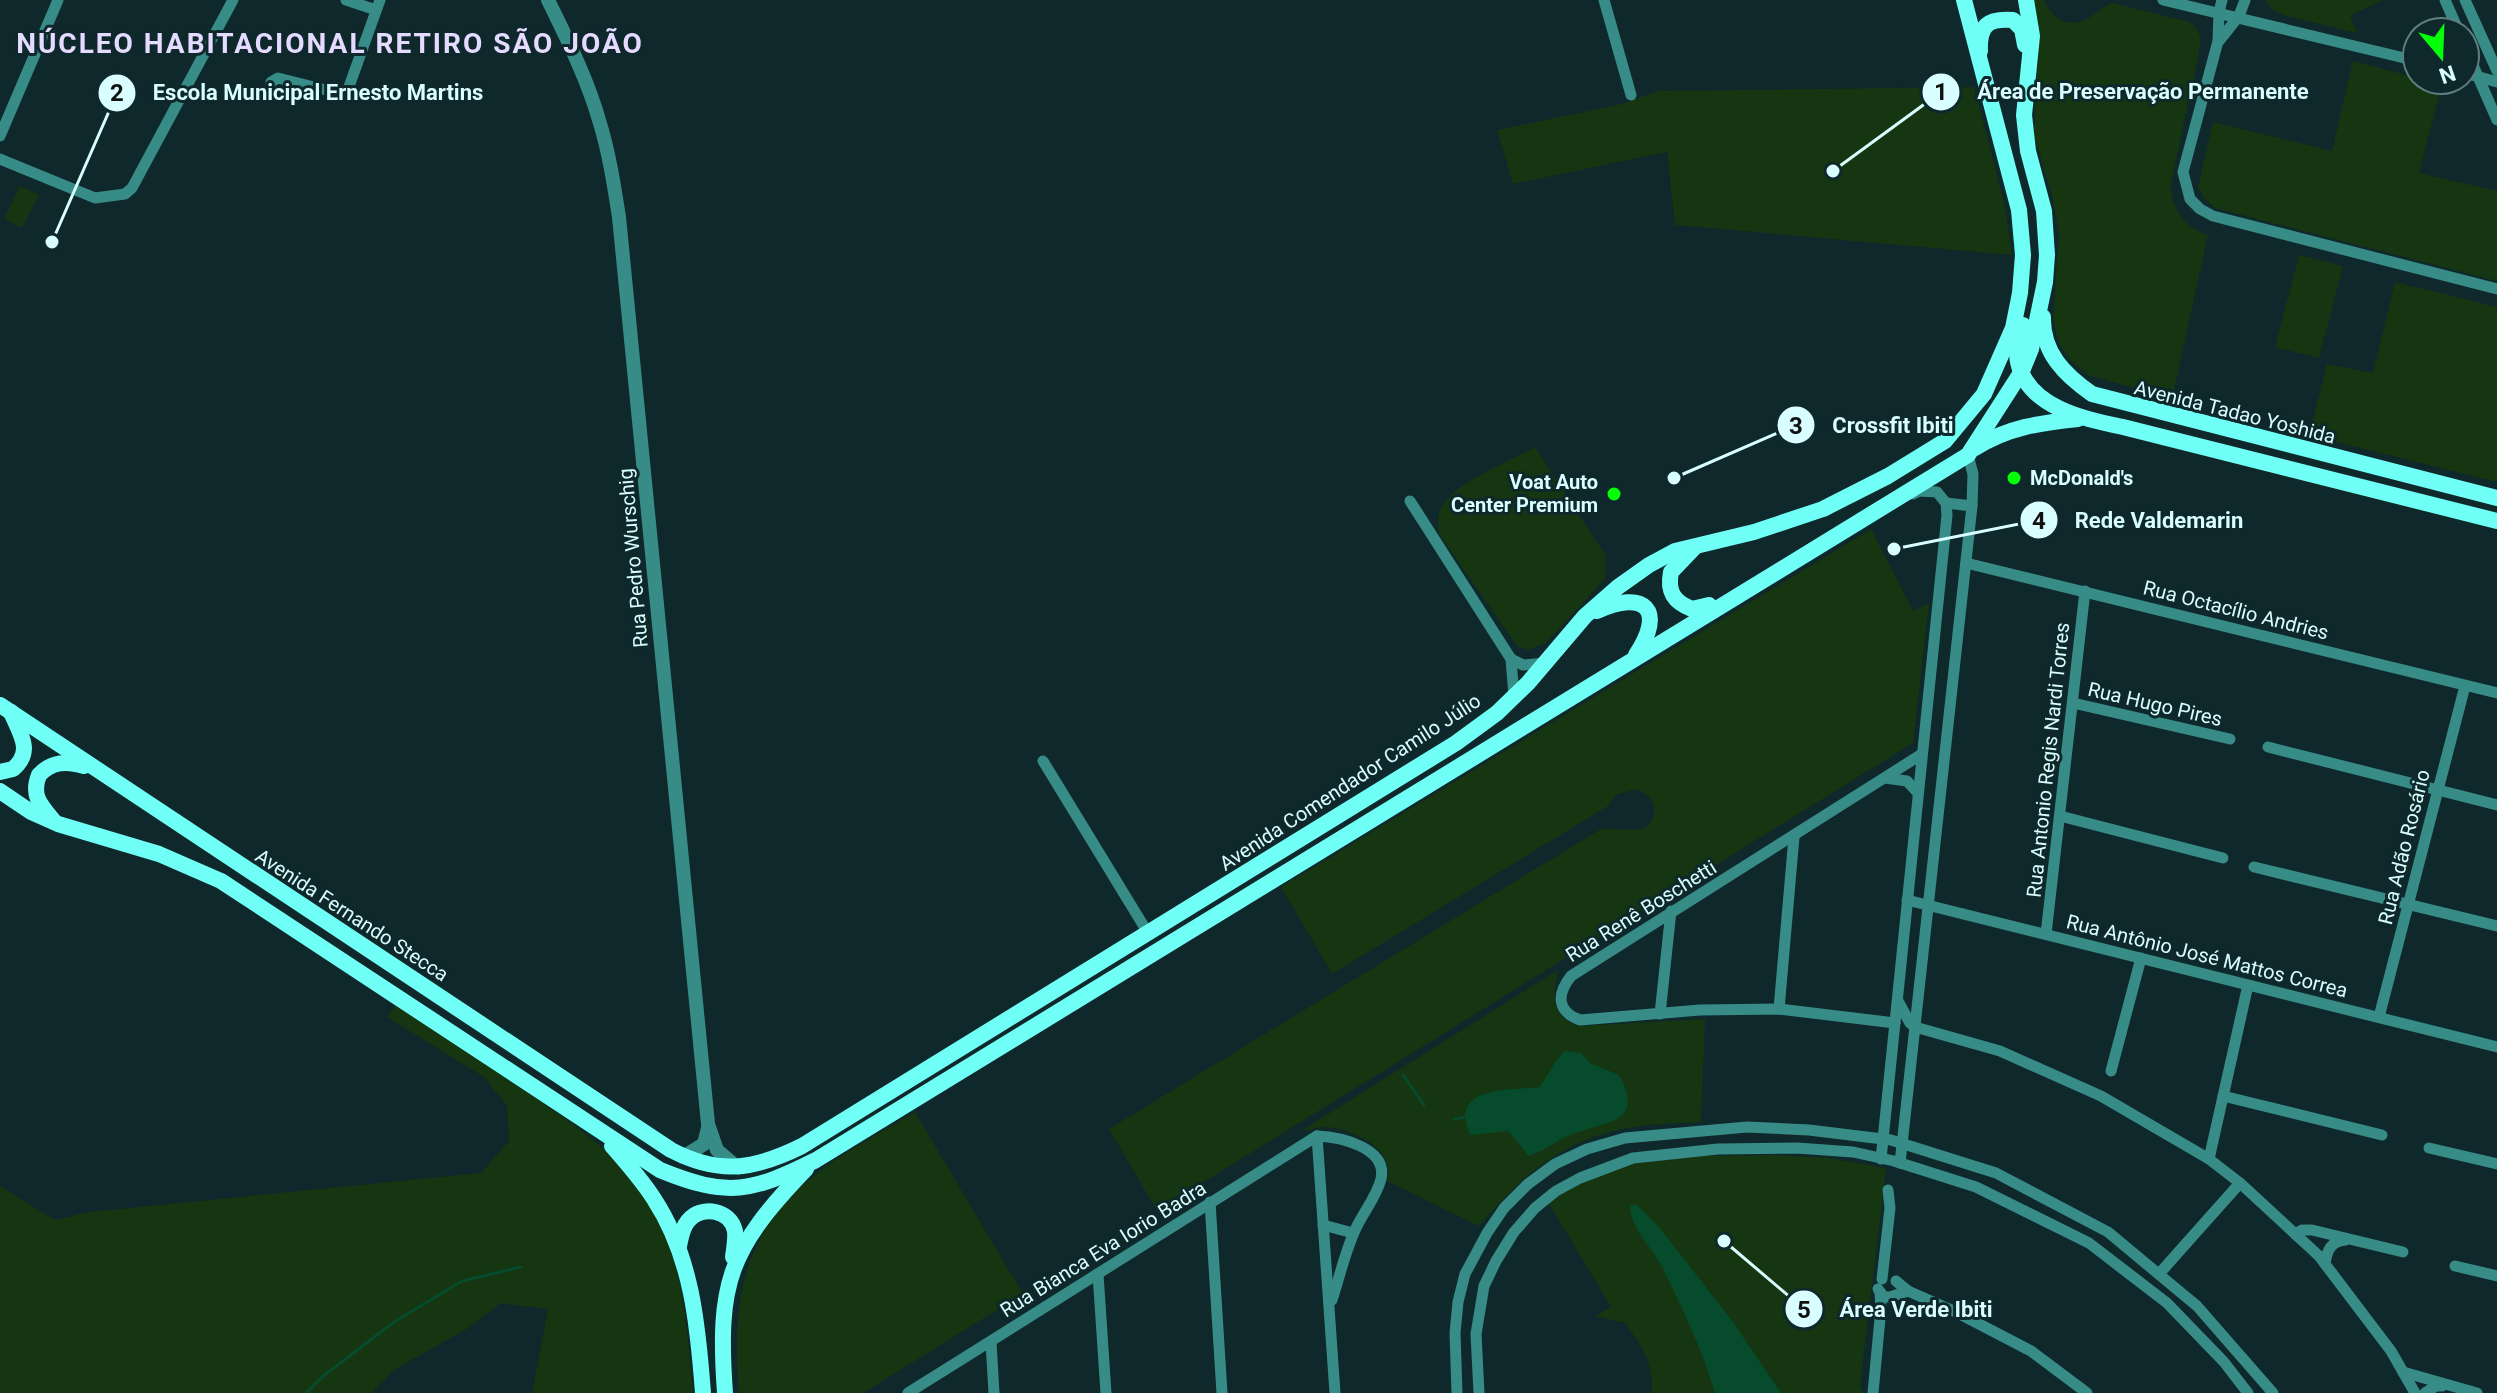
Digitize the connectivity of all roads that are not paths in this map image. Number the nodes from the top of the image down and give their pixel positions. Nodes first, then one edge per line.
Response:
1 (58, 0) edge
2 (233, 0) edge
3 (346, 0) edge
4 (548, 0) edge
5 (1604, 0) edge
6 (1964, 0) edge
7 (2026, 0) edge
8 (2163, 0) edge
9 (2246, 0) edge
10 (2465, 0) edge
11 (378, 5) edge
12 (2221, 6) edge
13 (2239, 16) junction
14 (2254, 20) junction
15 (2218, 41) junction
16 (2401, 57) edge
17 (1981, 65) junction
18 (2497, 71) edge
19 (271, 82) dead end
20 (2026, 86) junction
21 (2481, 92) edge
22 (1631, 95) dead end
23 (2497, 120) edge
24 (0, 136) edge
25 (0, 159) edge
26 (2022, 238) junction
27 (2045, 282) junction
28 (2497, 289) edge
29 (2022, 371) junction
30 (2080, 418) junction
31 (1969, 453) junction
32 (2497, 498) edge
33 (1410, 501) dead end
34 (1946, 503) junction
35 (1972, 506) junction
36 (1876, 512) junction
37 (2497, 521) edge
38 (1698, 544) junction
39 (1966, 563) junction
40 (1759, 580) junction
41 (2085, 591) junction
42 (1585, 616) junction
43 (1511, 659) junction
44 (1633, 659) junction
45 (1545, 663) junction
46 (2465, 686) junction
47 (1929, 689) junction
48 (2497, 693) edge
49 (1514, 696) junction
50 (1951, 697) junction
51 (2073, 703) junction
52 (1927, 707) junction
53 (6, 708) edge
54 (1949, 715) junction
55 (2230, 739) dead end
56 (2268, 747) dead end
57 (1922, 754) junction
58 (1043, 761) dead end
59 (97, 770) junction
60 (0, 772) edge
61 (1885, 778) junction
62 (2438, 790) junction
63 (0, 791) edge
64 (1918, 793) junction
65 (2497, 805) edge
66 (2060, 816) junction
67 (58, 824) junction
68 (1794, 837) junction
69 (1776, 848) junction
70 (2223, 858) dead end
71 (2254, 867) dead end
72 (1791, 871) junction
73 (1907, 900) junction
74 (2408, 903) junction
75 (1928, 905) junction
76 (1671, 911) junction
77 (1653, 922) junction
78 (2497, 926) edge
79 (1148, 933) junction
80 (2046, 934) junction
81 (1668, 937) junction
82 (2141, 958) junction
83 (2248, 985) junction
84 (1897, 1001) junction
85 (1779, 1009) junction
86 (1660, 1014) junction
87 (2379, 1017) junction
88 (1895, 1023) junction
89 (1915, 1027) junction
90 (1893, 1042) junction
91 (2497, 1047) edge
92 (2111, 1071) dead end
93 (2223, 1096) junction
94 (1905, 1123) junction
95 (708, 1124) junction
96 (598, 1130) junction
97 (2382, 1135) dead end
98 (1317, 1136) junction
99 (1855, 1136) junction
100 (1883, 1139) junction
101 (1902, 1143) junction
102 (2429, 1148) dead end
103 (1853, 1152) junction
104 (1929, 1152) junction
105 (683, 1157) junction
106 (1881, 1159) junction
107 (2209, 1159) junction
108 (816, 1160) junction
109 (1900, 1163) junction
110 (2497, 1164) edge
111 (738, 1168) junction
112 (1924, 1170) junction
113 (2240, 1183) junction
114 (1888, 1190) dead end
115 (1210, 1202) junction
116 (1323, 1225) junction
117 (1353, 1233) junction
118 (2295, 1234) junction
119 (2351, 1239) junction
120 (679, 1246) junction
121 (2403, 1252) dead end
122 (2325, 1264) junction
123 (2455, 1266) dead end
124 (1098, 1274) junction
125 (2159, 1274) junction
126 (731, 1275) junction
127 (2497, 1276) edge
128 (1890, 1279) junction
129 (1908, 1291) junction
130 (1888, 1295) junction
131 (1329, 1308) junction
132 (991, 1342) junction
133 (2403, 1372) junction
134 (2451, 1387) junction
135 (1873, 1390) edge
136 (703, 1393) edge
137 (725, 1393) edge
138 (908, 1393) edge
139 (994, 1393) edge
140 (1106, 1393) edge
141 (1222, 1393) edge
142 (1335, 1393) edge
143 (1457, 1393) edge
144 (1479, 1393) edge
145 (2087, 1393) edge
146 (2248, 1393) edge
147 (2273, 1393) edge
148 (2415, 1393) edge
149 (2425, 1393) edge
150 (2477, 1393) edge

1 - 24 street
2 - 25 street
3 - 11 street
4 - 95 street, Rua Pedro Wurschig
5 - 22 street
6 - 17 main road, Avenida Comendador Camilo Júlio
7 - 20 main road, Avenida Comendador Camilo Júlio
8 - 12 street
9 - 13 street
9 - 14 street
10 - 18 street
11 - 19 street
12 - 13 street
12 - 15 street
13 - 14 street
13 - 15 street
14 - 16 street
15 - 28 street
17 - 20 main road
17 - 26 main road, Avenida Comendador Camilo Júlio
20 - 27 main road, Avenida Comendador Camilo Júlio
21 - 23 street
26 - 29 main road
26 - 38 main road, Avenida Comendador Camilo Júlio
27 - 29 main road, Avenida Comendador Camilo Júlio
27 - 32 main road, Avenida Tadao Yoshida
29 - 30 main road, Avenida Tadao Yoshida
29 - 31 main road, Avenida Comendador Camilo Júlio
30 - 31 main road, Avenida Tadao Yoshida
30 - 37 main road, Avenida Tadao Yoshida
31 - 35 street
31 - 36 main road, Avenida Comendador Camilo Júlio
33 - 43 street
34 - 35 street
34 - 36 street, Avenida Comendador Camilo Júlio
34 - 47 street
35 - 39 street
36 - 40 main road, Avenida Comendador Camilo Júlio
38 - 40 main road
38 - 42 main road, Avenida Comendador Camilo Júlio
39 - 41 street, Rua Octacílio Andries
39 - 50 street
40 - 44 main road, Avenida Comendador Camilo Júlio
41 - 46 street, Rua Octacílio Andries
41 - 51 street, Rua Antonio Regis Nardi Torres
42 - 44 main road
42 - 45 main road, Avenida Comendador Camilo Júlio
43 - 45 street
43 - 49 street
44 - 108 main road, Avenida Comendador Camilo Júlio
45 - 49 main road, Avenida Comendador Camilo Júlio
46 - 48 street, Rua Octacílio Andries
46 - 62 street, Rua Adão Rosário
47 - 50 street
47 - 52 street
49 - 79 main road, Avenida Comendador Camilo Júlio
50 - 54 street
51 - 55 street, Rua Hugo Pires
51 - 66 street, Rua Antonio Regis Nardi Torres
52 - 54 street
52 - 57 street
53 - 59 main road, Avenida Fernando Stecca
53 - 60 main road
54 - 75 street
56 - 62 street
57 - 61 street, Rua Renê Boschetti
57 - 64 street
58 - 79 street
59 - 67 main road
59 - 105 main road, Avenida Fernando Stecca
61 - 64 street
61 - 68 street, Rua Renê Boschetti
62 - 65 street
62 - 74 street, Rua Adão Rosário
63 - 67 main road
64 - 73 street
66 - 70 street
66 - 80 street, Rua Antonio Regis Nardi Torres
67 - 96 main road
68 - 69 street, Rua Renê Boschetti
68 - 72 street
69 - 72 street
69 - 76 street, Rua Renê Boschetti
71 - 74 street
72 - 85 street
73 - 75 street, Rua Antônio José Mattos Correa
73 - 84 street
74 - 78 street
74 - 87 street, Rua Adão Rosário
75 - 80 street, Rua Antônio José Mattos Correa
75 - 89 street
76 - 77 street, Rua Renê Boschetti
76 - 81 street
77 - 81 street
77 - 86 street, Rua Renê Boschetti
79 - 111 main road, Avenida Comendador Camilo Júlio
80 - 82 street, Rua Antônio José Mattos Correa
81 - 86 street
82 - 83 street, Rua Antônio José Mattos Correa
82 - 92 street
83 - 87 street, Rua Antônio José Mattos Correa
83 - 93 street
84 - 88 street
84 - 89 street
85 - 86 street, Rua Renê Boschetti
85 - 88 street, Rua Renê Boschetti
87 - 91 street, Rua Antônio José Mattos Correa
88 - 90 street
89 - 94 street
89 - 107 street
90 - 94 street
90 - 100 street
93 - 97 street
93 - 107 street
94 - 101 street
95 - 105 street
95 - 111 street, Rua Pedro Wurschig
96 - 108 main road, Avenida Comendador Camilo Júlio
96 - 120 main road
98 - 115 street, Rua Bianca Eva Iorio Badra
98 - 116 street
98 - 117 street
99 - 100 street
99 - 103 street
99 - 143 street
100 - 101 street
100 - 106 street
101 - 104 street
101 - 109 street
102 - 110 street
103 - 106 street
103 - 144 street
104 - 112 street
104 - 125 street
105 - 111 main road, Avenida Comendador Camilo Júlio
106 - 109 street
107 - 113 street
108 - 126 main road
109 - 112 street
112 - 146 street
113 - 118 street
113 - 125 street
114 - 128 street
115 - 124 street, Rua Bianca Eva Iorio Badra
115 - 141 street
116 - 117 street
116 - 131 street
117 - 131 street
118 - 119 street
118 - 122 street
119 - 121 street
119 - 122 street
120 - 126 main road
120 - 136 main road
122 - 133 street
123 - 127 street
124 - 132 street, Rua Bianca Eva Iorio Badra
124 - 140 street
125 - 147 street
126 - 137 main road
128 - 129 street
128 - 130 street
128 - 130 street
129 - 130 street
129 - 145 street
130 - 135 street
131 - 142 street
132 - 138 street, Rua Bianca Eva Iorio Badra
132 - 139 street
133 - 134 street
133 - 148 street
134 - 149 street
134 - 150 street

